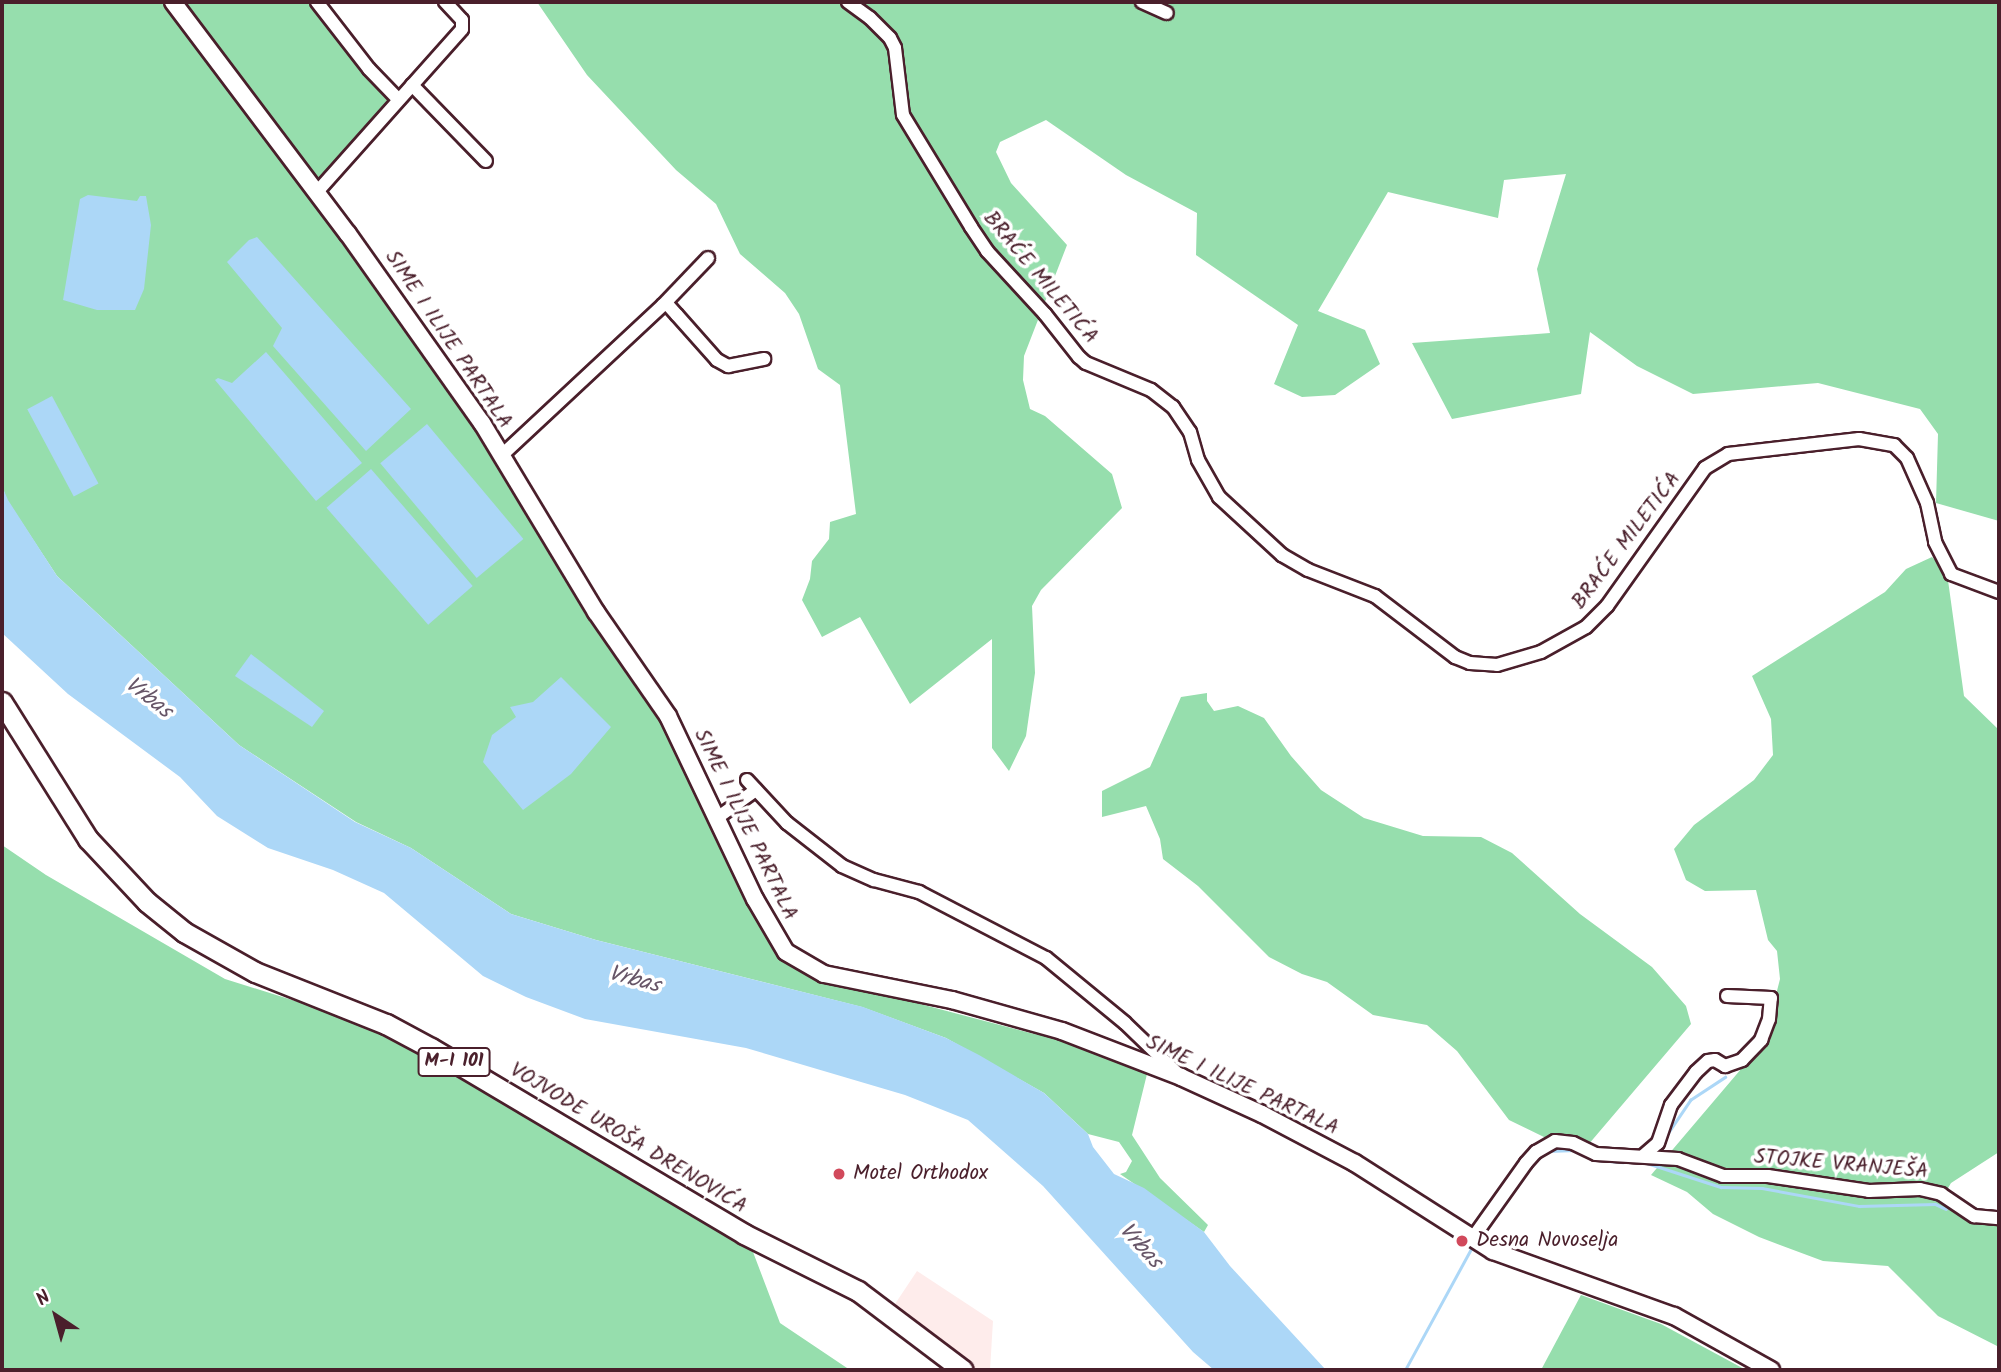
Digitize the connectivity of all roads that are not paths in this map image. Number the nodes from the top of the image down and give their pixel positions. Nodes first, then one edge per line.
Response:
1 (173, 2) edge
2 (317, 2) edge
3 (445, 2) edge
4 (848, 2) edge
5 (1142, 2) edge
6 (1167, 13) dead end
7 (412, 85) junction
8 (398, 99) junction
9 (486, 161) dead end
10 (317, 192) junction
11 (708, 258) dead end
12 (663, 305) junction
13 (764, 359) dead end
14 (501, 456) junction
15 (1999, 592) edge
16 (2, 702) edge
17 (747, 780) dead end
18 (756, 790) junction
19 (717, 818) junction
20 (1727, 996) dead end
21 (1181, 1077) junction
22 (1643, 1155) junction
23 (1999, 1218) edge
24 (1472, 1239) junction
25 (963, 1370) edge
26 (1771, 1370) edge

1 - 10 street, SIME I ILIJE PARTALA
2 - 8 street
3 - 7 street
4 - 15 street, BRAĆE MILETIĆA
5 - 6 street
7 - 8 street
7 - 9 street
8 - 10 street
10 - 14 street, SIME I ILIJE PARTALA
11 - 12 street
12 - 13 street
12 - 14 street
14 - 19 street, SIME I ILIJE PARTALA
16 - 25 main road, VOJVODE UROŠA DRENOVIĆA / M-I 101
17 - 18 street
18 - 19 street
18 - 21 street
19 - 21 street, SIME I ILIJE PARTALA
20 - 22 street
21 - 24 street, SIME I ILIJE PARTALA
22 - 23 street, STOJKE VRANJEŠA
22 - 24 street, STOJKE VRANJEŠA
24 - 26 street, SIME I ILIJE PARTALA

